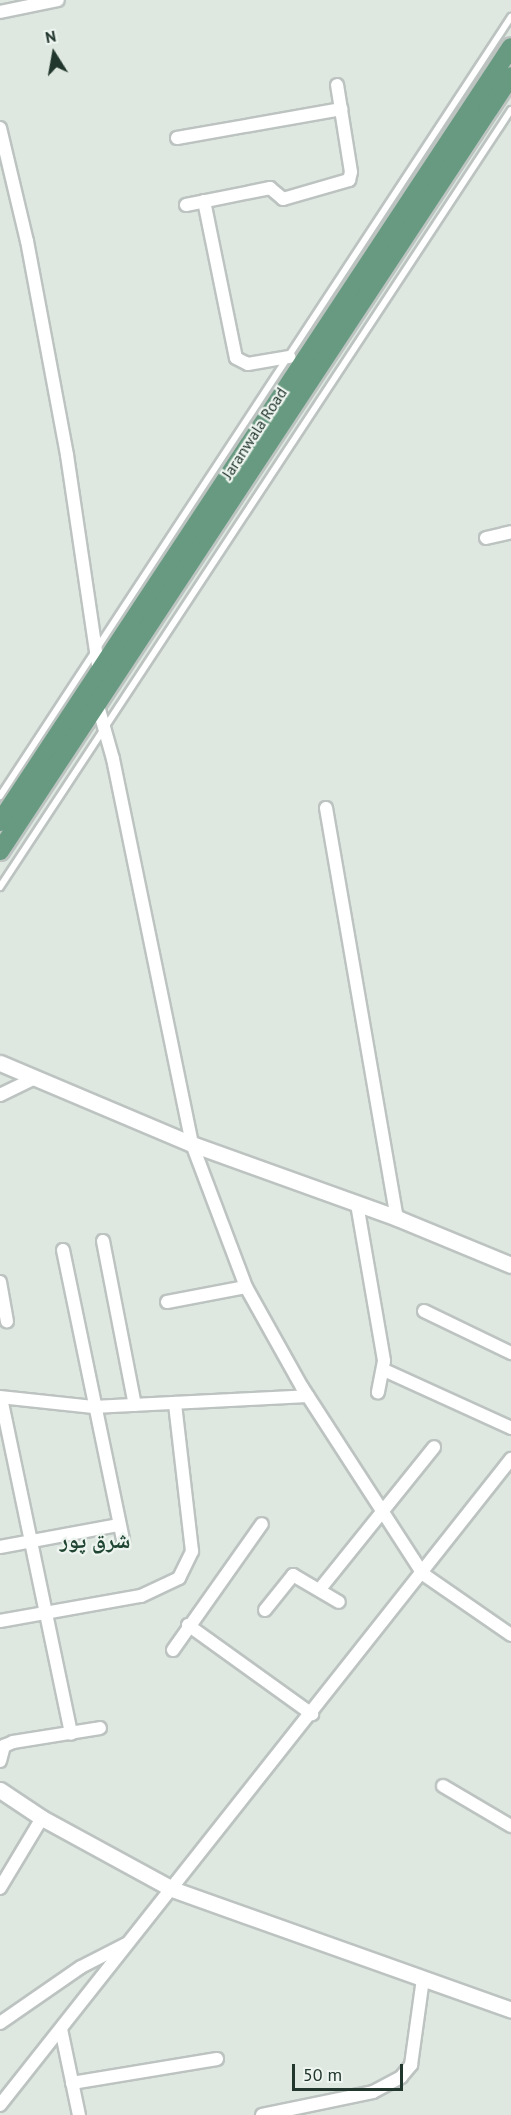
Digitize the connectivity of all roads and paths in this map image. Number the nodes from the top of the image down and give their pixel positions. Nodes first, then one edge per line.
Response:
1 (58, 0) edge
2 (0, 12) edge
3 (511, 17) edge
4 (511, 47) edge
5 (511, 76) edge
6 (337, 85) dead end
7 (341, 109) junction
8 (511, 110) edge
9 (0, 133) edge
10 (177, 138) dead end
11 (204, 201) junction
12 (186, 205) dead end
13 (289, 357) junction
14 (511, 532) edge
15 (486, 538) dead end
16 (95, 652) junction
17 (99, 672) junction
18 (98, 706) junction
19 (105, 727) junction
20 (0, 796) edge
21 (326, 808) dead end
22 (0, 822) edge
23 (0, 851) edge
24 (0, 886) edge
25 (0, 1063) edge
26 (33, 1079) junction
27 (0, 1095) edge
28 (192, 1144) junction
29 (357, 1204) junction
30 (397, 1218) junction
31 (103, 1241) dead end
32 (63, 1250) dead end
33 (511, 1265) edge
34 (0, 1282) edge
35 (246, 1287) junction
36 (167, 1302) dead end
37 (424, 1311) dead end
38 (7, 1321) dead end
39 (511, 1353) edge
40 (384, 1370) junction
41 (378, 1392) dead end
42 (308, 1396) junction
43 (0, 1398) edge
44 (175, 1403) junction
45 (135, 1405) junction
46 (93, 1407) junction
47 (511, 1428) edge
48 (434, 1447) dead end
49 (511, 1459) edge
50 (381, 1512) junction
51 (262, 1524) dead end
52 (119, 1525) junction
53 (123, 1541) dead end
54 (28, 1542) junction
55 (0, 1547) edge
56 (423, 1574) junction
57 (320, 1589) junction
58 (339, 1602) dead end
59 (266, 1610) dead end
60 (44, 1613) junction
61 (0, 1622) edge
62 (188, 1625) junction
63 (511, 1635) edge
64 (173, 1650) dead end
65 (312, 1714) junction
66 (100, 1728) dead end
67 (71, 1734) junction
68 (0, 1761) edge
69 (443, 1786) dead end
70 (0, 1790) edge
71 (42, 1818) junction
72 (511, 1826) edge
73 (0, 1888) edge
74 (172, 1889) junction
75 (130, 1941) junction
76 (423, 1978) junction
77 (511, 2010) edge
78 (0, 2023) edge
79 (60, 2029) junction
80 (217, 2059) dead end
81 (72, 2083) junction
82 (0, 2105) edge
83 (318, 2109) edge
84 (79, 2115) edge
85 (262, 2115) edge

1 - 2 street
3 - 13 lane
4 - 17 main road, Jaranwala Road
5 - 18 main road, Jaranwala Road
6 - 7 street
7 - 10 street
7 - 11 street
8 - 19 lane
9 - 16 street
11 - 12 street
11 - 13 street
13 - 16 lane
14 - 15 street
16 - 17 street
16 - 20 lane
17 - 22 main road, Jaranwala Road
18 - 19 street
18 - 23 main road, Jaranwala Road
19 - 24 lane
19 - 28 street
21 - 30 street
25 - 26 street
26 - 27 street
26 - 28 street
28 - 29 street
28 - 35 street
29 - 30 street
29 - 40 street
30 - 33 street
31 - 45 street
32 - 46 street
34 - 38 street
35 - 36 street
35 - 42 street
37 - 39 street
40 - 41 street
40 - 47 street
42 - 44 street
42 - 50 street
43 - 46 street
43 - 54 street
44 - 45 street
44 - 60 street
45 - 46 street
46 - 52 street
48 - 50 street
49 - 56 street
50 - 56 street
50 - 57 street
51 - 62 street
52 - 53 street
52 - 54 street
54 - 55 street
54 - 60 street
56 - 63 street
56 - 65 street
57 - 58 street
57 - 59 street
60 - 61 street
60 - 67 street
62 - 64 street
62 - 65 street
65 - 74 street
66 - 67 street
67 - 68 street
69 - 72 street
70 - 71 street
71 - 73 street
71 - 74 street
74 - 75 street
74 - 76 street
75 - 78 street
75 - 79 street
76 - 77 street
76 - 83 street
79 - 81 street
79 - 82 street
80 - 81 street
81 - 84 street
83 - 85 street

